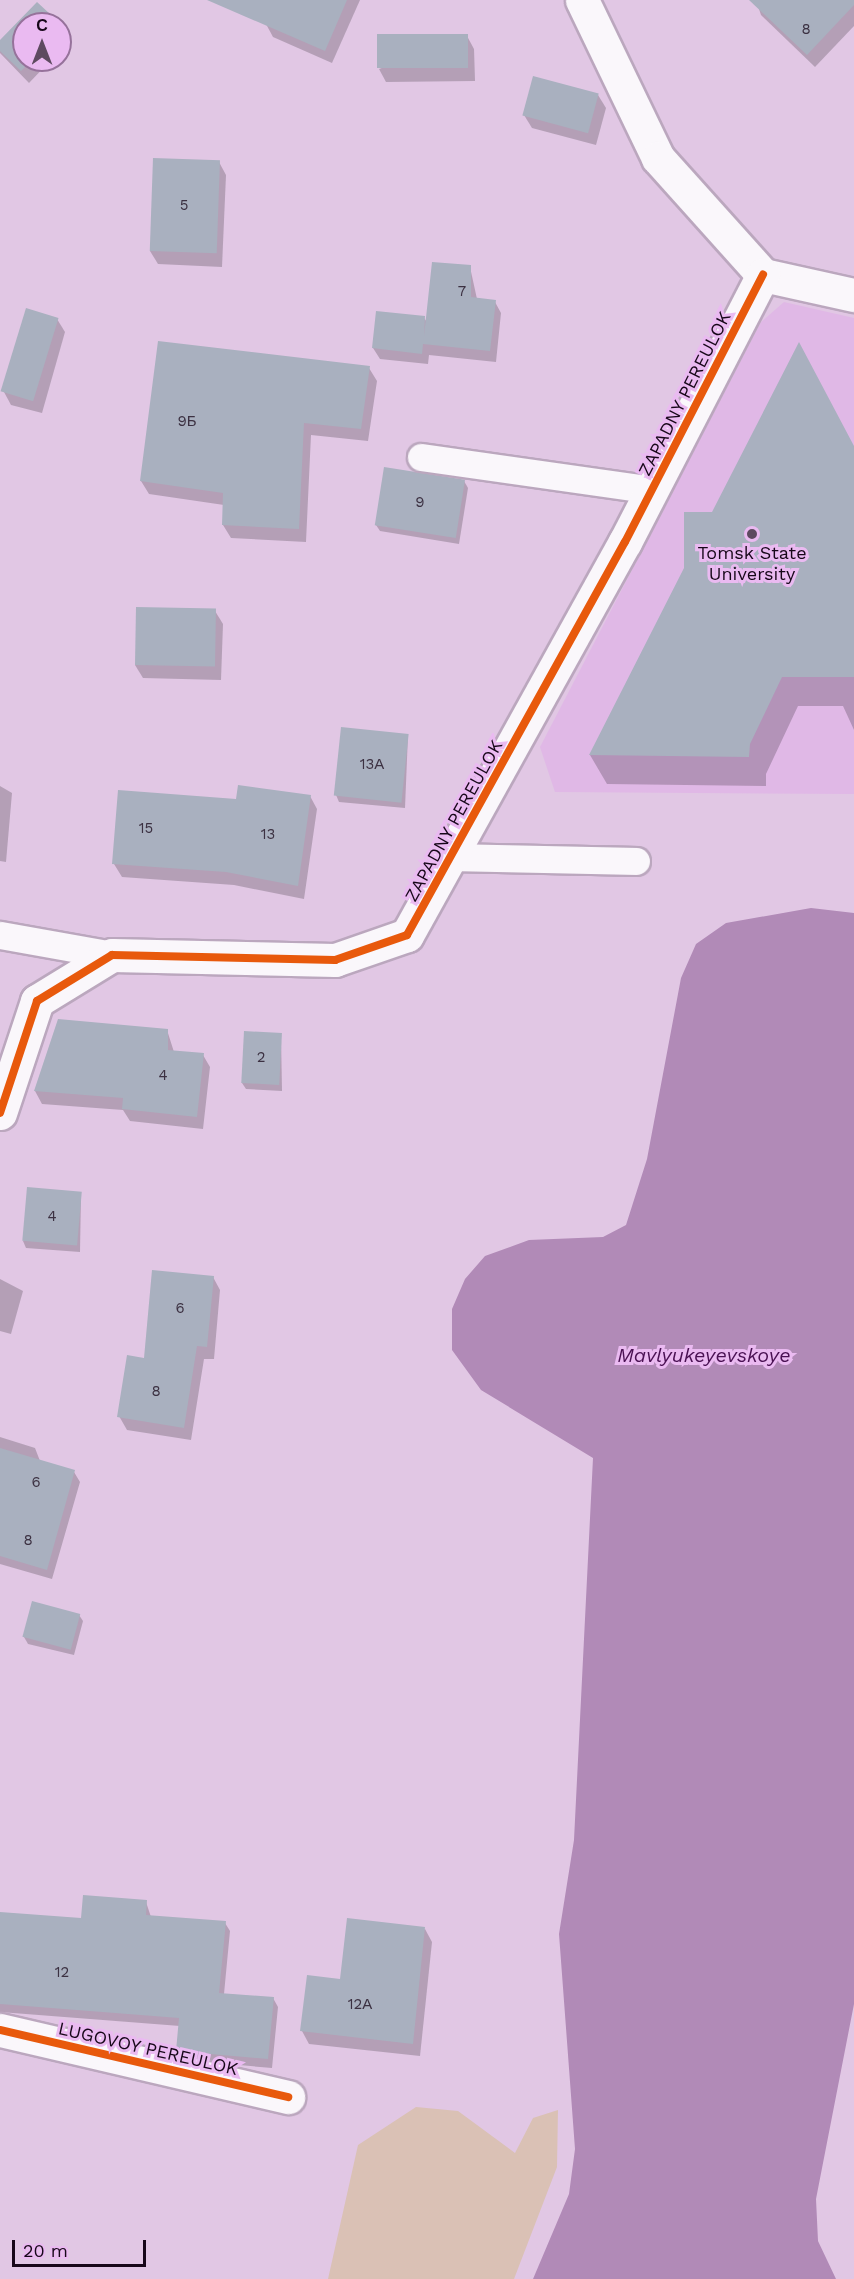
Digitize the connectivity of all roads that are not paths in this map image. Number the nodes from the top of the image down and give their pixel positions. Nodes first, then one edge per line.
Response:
1 (582, 0) edge
2 (764, 275) junction
3 (854, 295) edge
4 (421, 457) dead end
5 (652, 490) junction
6 (451, 857) junction
7 (636, 861) dead end
8 (0, 935) edge
9 (112, 955) junction
10 (0, 1113) edge
11 (0, 2030) edge
12 (288, 2097) dead end

1 - 2 street
2 - 3 street
2 - 5 street, ZAPADNY PEREULOK
4 - 5 lane
5 - 6 street, ZAPADNY PEREULOK
6 - 7 lane
6 - 9 street, ZAPADNY PEREULOK
8 - 9 lane
9 - 10 street
11 - 12 street, LUGOVOY PEREULOK

